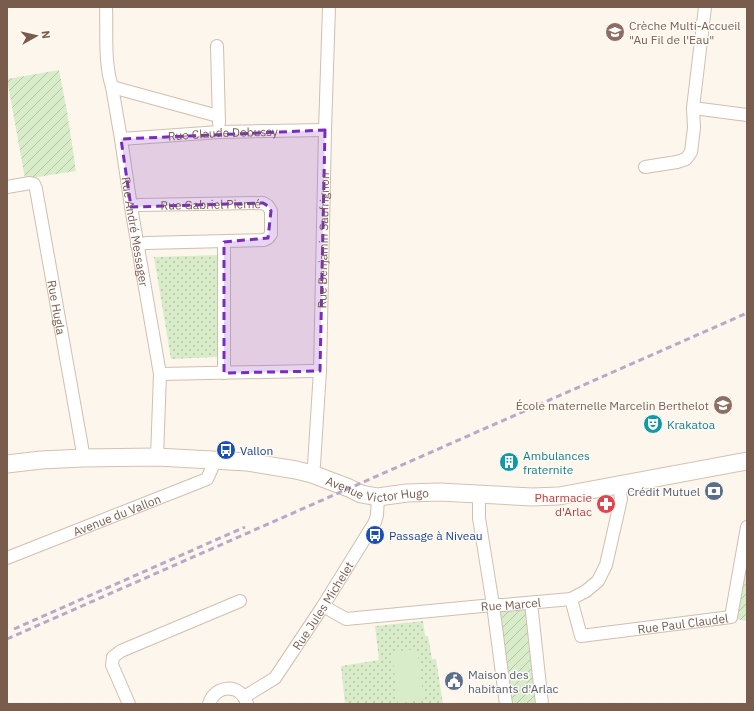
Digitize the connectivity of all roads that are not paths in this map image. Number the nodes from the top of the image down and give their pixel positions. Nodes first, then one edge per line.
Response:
1 (106, 7) edge
2 (329, 7) edge
3 (705, 7) edge
4 (217, 46) dead end
5 (112, 87) junction
6 (693, 108) junction
7 (218, 116) junction
8 (747, 116) edge
9 (325, 130) junction
10 (219, 132) junction
11 (121, 139) junction
12 (645, 167) dead end
13 (7, 186) edge
14 (131, 206) junction
15 (224, 242) junction
16 (137, 244) junction
17 (320, 371) junction
18 (224, 373) junction
19 (160, 374) junction
20 (157, 457) junction
21 (83, 458) junction
22 (212, 460) junction
23 (747, 462) edge
24 (7, 464) edge
25 (312, 474) junction
26 (619, 485) junction
27 (479, 494) junction
28 (378, 497) junction
29 (747, 527) edge
30 (7, 558) edge
31 (571, 599) junction
32 (240, 601) dead end
33 (531, 603) junction
34 (493, 605) junction
35 (323, 606) junction
36 (245, 700) edge
37 (129, 704) edge
38 (209, 704) edge
39 (506, 704) edge
40 (542, 704) edge

1 - 5 street, Rue André Messager
2 - 9 street, Rue Benjamin Saufrignon
3 - 6 street
4 - 7 street
5 - 7 street
5 - 11 street, Rue André Messager
6 - 8 street
6 - 12 street
7 - 10 street
9 - 10 street, Rue Claude Debussy
9 - 17 street, Rue Benjamin Saufrignon
10 - 11 street, Rue Claude Debussy
11 - 14 street, Rue André Messager
13 - 21 street, Rue Hugla
14 - 15 street, Rue Gabriel Pierné
14 - 16 street, Rue André Messager
15 - 16 street, Rue Gabriel Pierné
15 - 18 street
16 - 19 street, Rue André Messager
17 - 18 street
17 - 25 street, Rue Benjamin Saufrignon
18 - 19 street
19 - 20 street, Rue André Messager
20 - 21 street, Avenue Victor Hugo
20 - 22 street, Avenue Victor Hugo
21 - 24 street, Avenue Victor Hugo
22 - 25 street, Avenue Victor Hugo
22 - 30 street, Avenue du Vallon
23 - 26 street, Avenue Victor Hugo
25 - 28 street, Avenue Victor Hugo
26 - 27 street, Avenue Victor Hugo
26 - 31 street, Rue Marcel
27 - 28 street, Avenue Victor Hugo
27 - 34 street
28 - 35 street, Rue Jules Michelet
29 - 31 street, Rue Paul Claudel
31 - 33 street, Rue Marcel
32 - 37 street
33 - 34 street, Rue Marcel
33 - 40 street
34 - 35 street, Rue Marcel
34 - 39 street
35 - 36 street, Rue Jules Michelet
36 - 38 street

